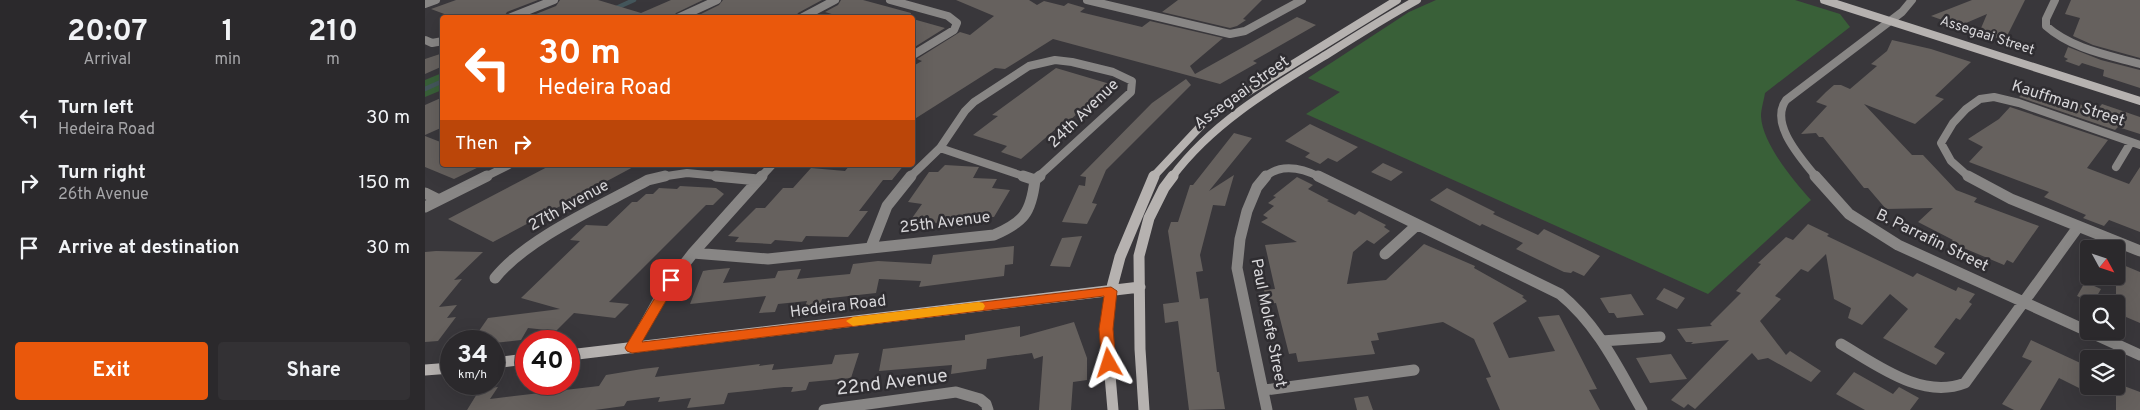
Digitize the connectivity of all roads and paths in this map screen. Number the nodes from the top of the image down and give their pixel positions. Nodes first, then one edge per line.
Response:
1 (436, 0) edge
2 (554, 0) edge
3 (717, 0) edge
4 (835, 0) edge
5 (890, 0) edge
6 (1087, 0) edge
7 (1397, 0) edge
8 (1417, 0) edge
9 (1824, 0) edge
10 (1912, 0) edge
11 (2055, 0) edge
12 (1297, 1) edge
13 (425, 4) edge
14 (516, 15) edge
15 (684, 15) edge
16 (807, 15) edge
17 (1890, 21) junction
18 (440, 41) edge
19 (427, 43) edge
20 (915, 54) edge
21 (2140, 64) edge
22 (2140, 101) edge
23 (2135, 144) edge
24 (940, 148) junction
25 (505, 167) edge
26 (770, 167) edge
27 (2116, 167) dead end
28 (758, 180) junction
29 (1035, 180) junction
30 (425, 193) edge
31 (439, 200) junction
32 (425, 207) edge
33 (1417, 225) junction
34 (2078, 226) junction
35 (871, 247) junction
36 (2140, 252) edge
37 (693, 254) junction
38 (1385, 254) dead end
39 (495, 278) dead end
40 (1140, 287) junction
41 (1111, 291) junction
42 (2024, 302) junction
43 (1660, 337) dead end
44 (1602, 341) junction
45 (1841, 344) dead end
46 (632, 348) junction
47 (580, 354) edge
48 (2140, 355) edge
49 (440, 369) edge
50 (425, 370) edge
51 (1414, 370) dead end
52 (1265, 390) junction
53 (824, 410) edge
54 (988, 410) edge
55 (1113, 410) edge
56 (1144, 410) edge
57 (1267, 410) edge
58 (1643, 410) edge

1 - 13 street
2 - 14 street
3 - 15 street
4 - 16 street
5 - 20 street
6 - 12 street
7 - 41 street, Assegaai Street
8 - 40 street, Assegaai Street
9 - 17 street, Assegaai Street
10 - 17 street, B. Parrafin Street
11 - 21 street
17 - 22 street, Assegaai Street
17 - 42 street, B. Parrafin Street
18 - 19 street
23 - 27 street, Kauffman Street
23 - 34 street, Kauffman Street
24 - 29 street
24 - 29 street, 24th Avenue
24 - 35 street, 25th Avenue
25 - 31 street
26 - 28 street
28 - 37 street
28 - 39 street, 27th Avenue
29 - 35 street, 25th Avenue
30 - 31 street
31 - 32 street
33 - 38 street
33 - 44 street, Paul Molefe Street
33 - 52 street, Paul Molefe Street
34 - 36 street, Kauffman Street
34 - 42 street
35 - 37 street, 25th Avenue
37 - 46 street
40 - 41 street, Hedeira Road
40 - 56 street, Assegaai Street
41 - 46 street, Hedeira Road
41 - 55 street, Assegaai Street
42 - 45 street
42 - 48 street, B. Parrafin Street
43 - 44 street
44 - 58 street, Paul Molefe Street
46 - 47 street, Hedeira Road
49 - 50 street
51 - 52 street
52 - 57 street, Paul Molefe Street
53 - 54 street, 22nd Avenue

